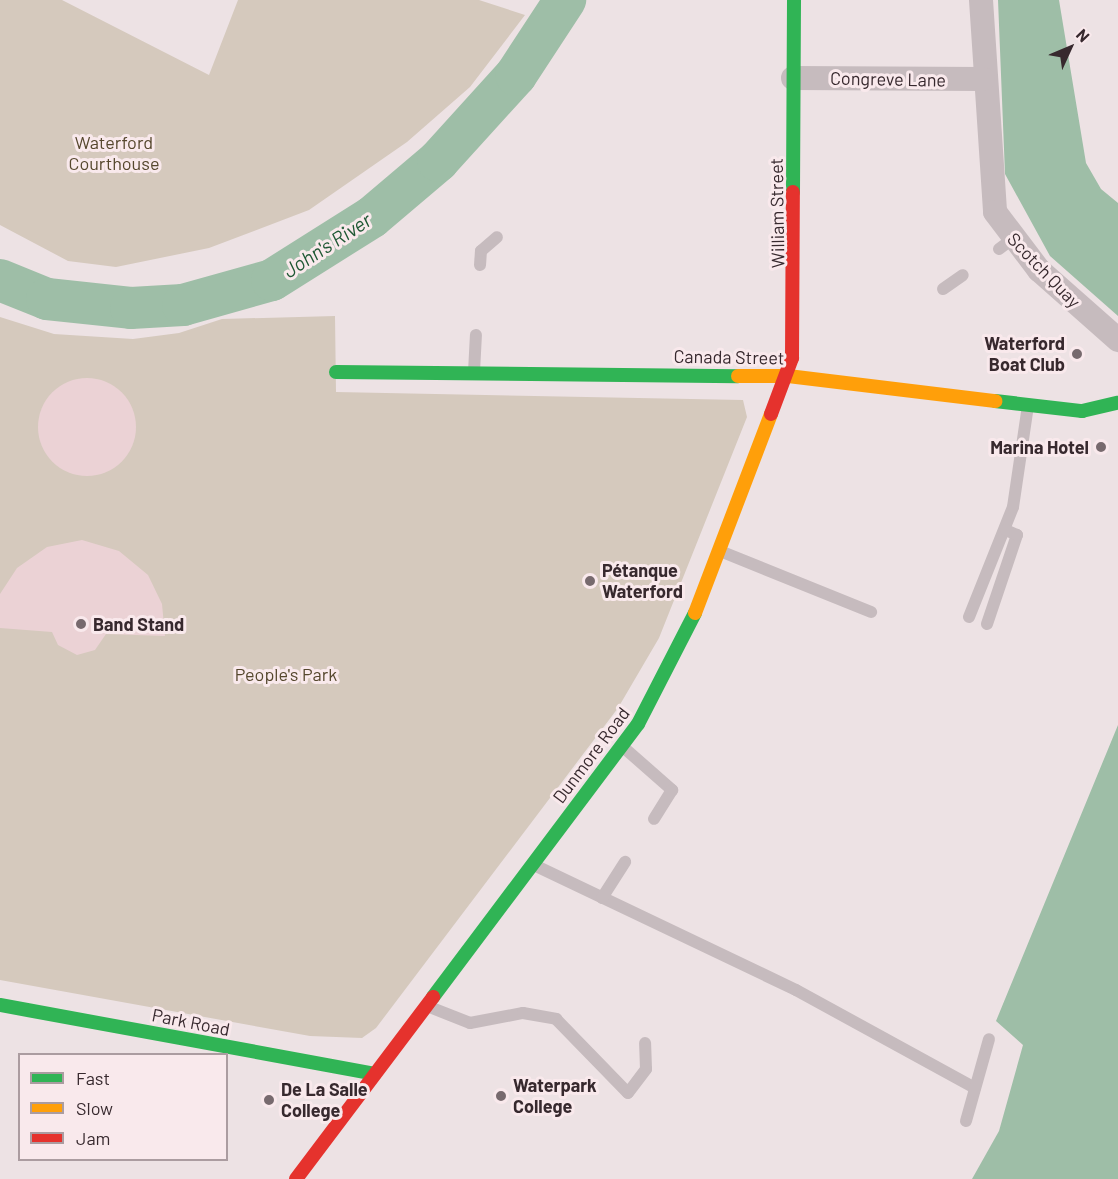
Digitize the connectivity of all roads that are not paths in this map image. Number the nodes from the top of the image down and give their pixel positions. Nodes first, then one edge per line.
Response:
1 (794, 0) edge
2 (981, 0) edge
3 (793, 78) junction
4 (983, 80) junction
5 (497, 237) dead end
6 (480, 265) dead end
7 (963, 275) dead end
8 (943, 289) dead end
9 (476, 335) dead end
10 (1118, 340) edge
11 (336, 372) dead end
12 (474, 372) junction
13 (788, 376) junction
14 (1118, 403) edge
15 (1028, 405) junction
16 (771, 421) joint
17 (1011, 532) junction
18 (720, 551) junction
19 (871, 612) dead end
20 (969, 617) dead end
21 (987, 624) dead end
22 (621, 745) junction
23 (654, 819) dead end
24 (625, 862) dead end
25 (532, 864) junction
26 (602, 898) junction
27 (0, 1005) edge
28 (426, 1006) junction
29 (989, 1039) dead end
30 (645, 1043) dead end
31 (375, 1074) junction
32 (975, 1088) junction
33 (966, 1121) dead end
34 (296, 1179) edge

1 - 3 main road, William Street
2 - 4 street, Scotch Quay
3 - 4 street, Congreve Lane
3 - 13 main road, William Street
4 - 10 street, Scotch Quay
5 - 6 lane
7 - 8 lane
9 - 12 lane
11 - 12 main road, Canada Street
12 - 13 main road, Canada Street
13 - 15 main road, Canada Street
13 - 16 main road, William Street
14 - 15 main road, Canada Street
15 - 17 lane
16 - 18 main road, Dunmore Road
17 - 20 lane
17 - 21 lane
18 - 19 lane
18 - 22 main road, Dunmore Road
22 - 23 lane
22 - 25 main road, Dunmore Road
24 - 26 lane
25 - 26 lane
25 - 28 main road, Dunmore Road
26 - 32 lane
27 - 31 main road, Park Road
28 - 30 lane
28 - 31 main road, Dunmore Road
29 - 32 lane
31 - 34 main road, Dunmore Road
32 - 33 lane

